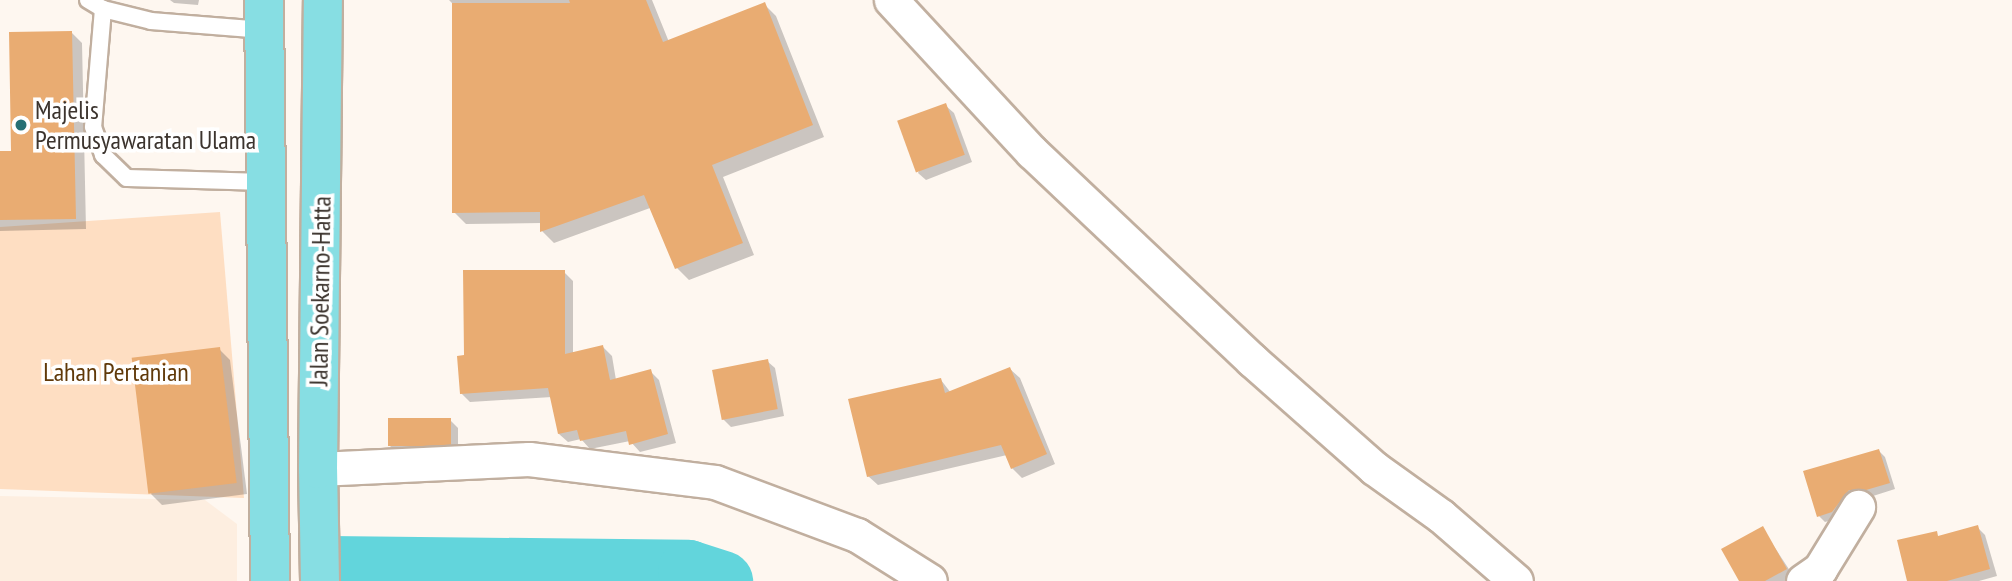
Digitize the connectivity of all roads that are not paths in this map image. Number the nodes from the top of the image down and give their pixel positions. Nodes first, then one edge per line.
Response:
1 (88, 0) edge
2 (323, 0) edge
3 (891, 0) edge
4 (103, 9) junction
5 (264, 15) edge
6 (265, 182) junction
7 (318, 469) junction
8 (1858, 507) dead end
9 (270, 581) edge
10 (320, 581) edge
11 (930, 581) edge
12 (1516, 581) edge
13 (1803, 581) edge

1 - 4 lane
2 - 7 highway, Jalan Soekarno-Hatta
3 - 12 street
4 - 5 lane
4 - 6 lane
5 - 6 highway, Jalan Soekarno-Hatta
6 - 9 highway, Jalan Soekarno-Hatta
7 - 10 highway, Jalan Soekarno-Hatta
7 - 11 street
8 - 13 street

